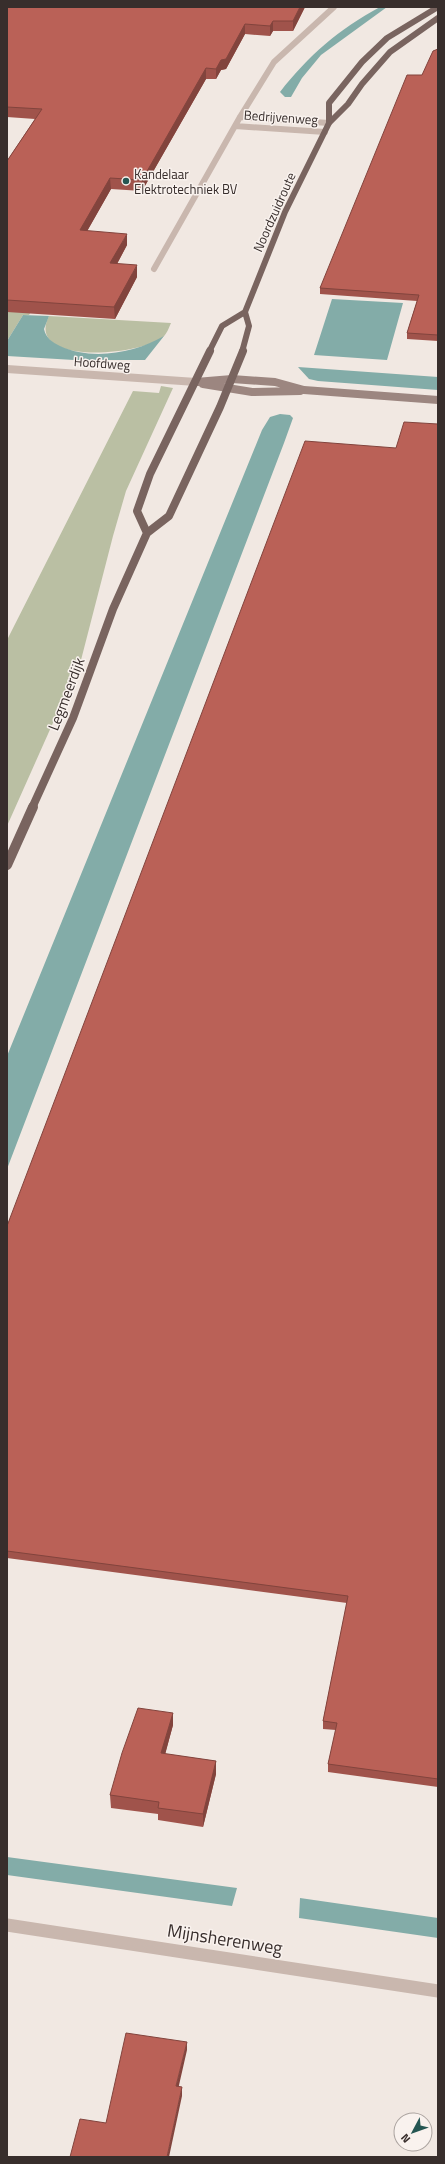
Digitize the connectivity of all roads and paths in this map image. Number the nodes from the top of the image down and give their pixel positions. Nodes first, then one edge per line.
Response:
1 (334, 7) edge
2 (438, 7) edge
3 (438, 18) edge
4 (240, 117) junction
5 (329, 123) junction
6 (235, 126) junction
7 (325, 132) junction
8 (154, 269) dead end
9 (245, 312) junction
10 (7, 369) edge
11 (232, 379) junction
12 (196, 382) junction
13 (227, 390) junction
14 (304, 390) junction
15 (438, 400) edge
16 (147, 532) junction
17 (7, 865) edge
18 (7, 1925) edge
19 (438, 1991) edge

1 - 4 street, Bedrijvenweg
2 - 5 main road, Noordzuidroute
3 - 5 main road, Noordzuidroute
4 - 5 street, Bedrijvenweg
4 - 6 street, Bedrijvenweg
5 - 7 main road, Noordzuidroute
6 - 7 street, Bedrijvenweg
6 - 8 street, Bedrijvenweg
7 - 9 main road, Noordzuidroute
9 - 11 main road
9 - 12 main road
10 - 12 street, Hoofdweg
11 - 12 main road, Hoofdweg
11 - 13 main road
11 - 14 main road, Hoofdweg
12 - 13 main road, Hoofdweg
12 - 16 main road
13 - 14 main road, Hoofdweg
13 - 16 main road
14 - 15 main road, Hoofdweg
16 - 17 main road, Legmeerdijk
18 - 19 street, Mijnsherenweg

